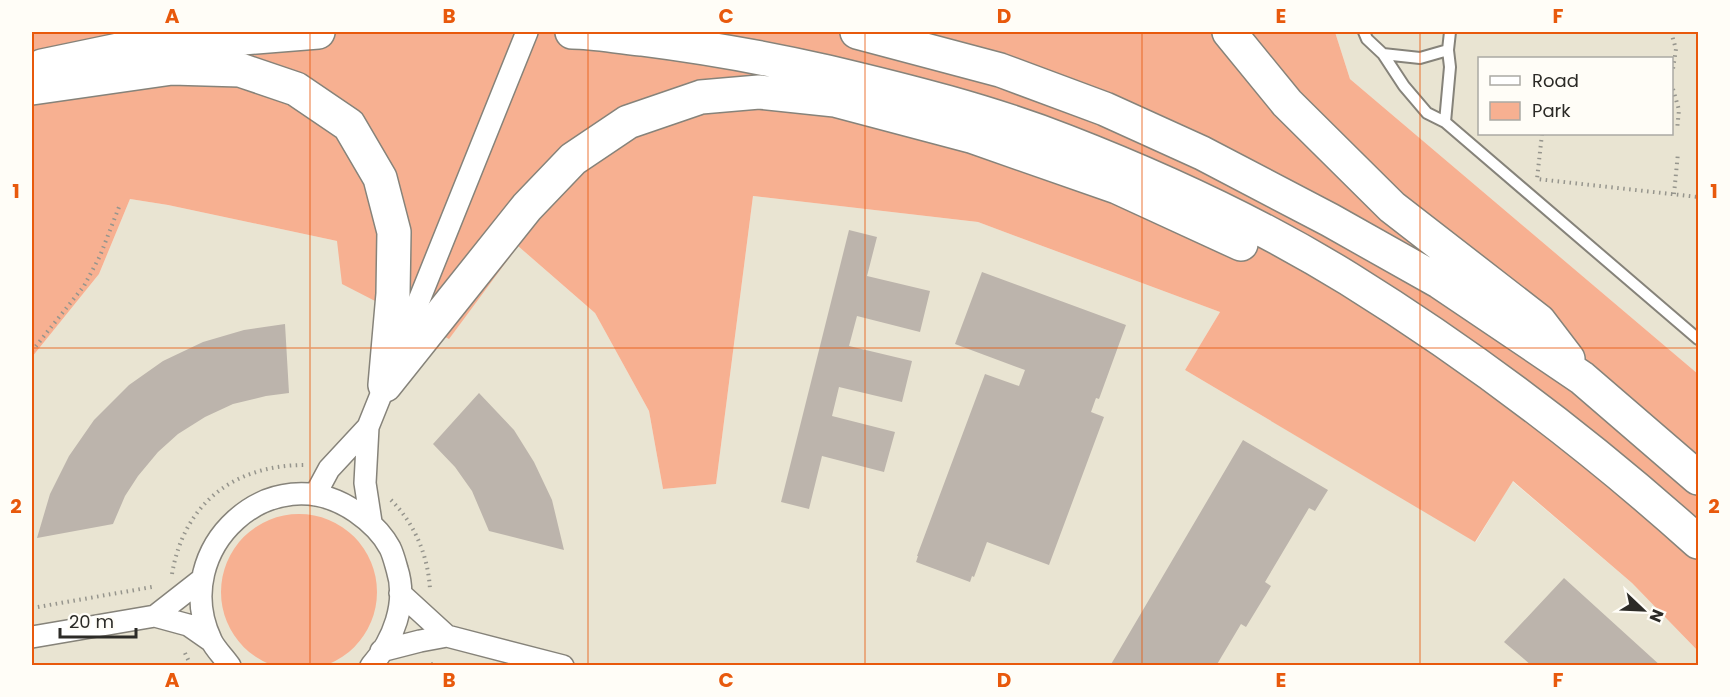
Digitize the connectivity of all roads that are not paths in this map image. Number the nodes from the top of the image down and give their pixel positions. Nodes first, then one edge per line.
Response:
1 (318, 32) edge
2 (527, 32) edge
3 (572, 32) edge
4 (857, 32) edge
5 (1229, 32) edge
6 (1364, 32) edge
7 (1450, 32) edge
8 (1448, 50) junction
9 (1383, 54) junction
10 (32, 68) edge
11 (32, 88) edge
12 (1445, 122) junction
13 (1348, 278) junction
14 (1698, 339) edge
15 (1582, 378) junction
16 (385, 384) junction
17 (368, 427) junction
18 (1698, 478) edge
19 (315, 495) junction
20 (371, 522) junction
21 (1698, 542) edge
22 (201, 580) junction
23 (400, 593) junction
24 (154, 616) junction
25 (447, 636) junction
26 (32, 637) edge
27 (211, 641) junction
28 (376, 658) edge
29 (230, 666) edge
30 (563, 666) edge

1 - 10 highway
2 - 16 street
3 - 13 highway
4 - 15 highway
5 - 15 highway
6 - 9 lane
7 - 8 lane
8 - 9 lane
8 - 12 lane
9 - 12 lane
11 - 16 highway
12 - 14 lane
13 - 16 highway
13 - 21 highway
15 - 18 highway
16 - 17 street
17 - 19 street
17 - 20 street
19 - 20 street
19 - 22 street
20 - 23 street
22 - 24 street
22 - 27 street
23 - 25 street
23 - 28 street
24 - 26 street
24 - 27 street
25 - 28 street
25 - 30 street
27 - 29 street

